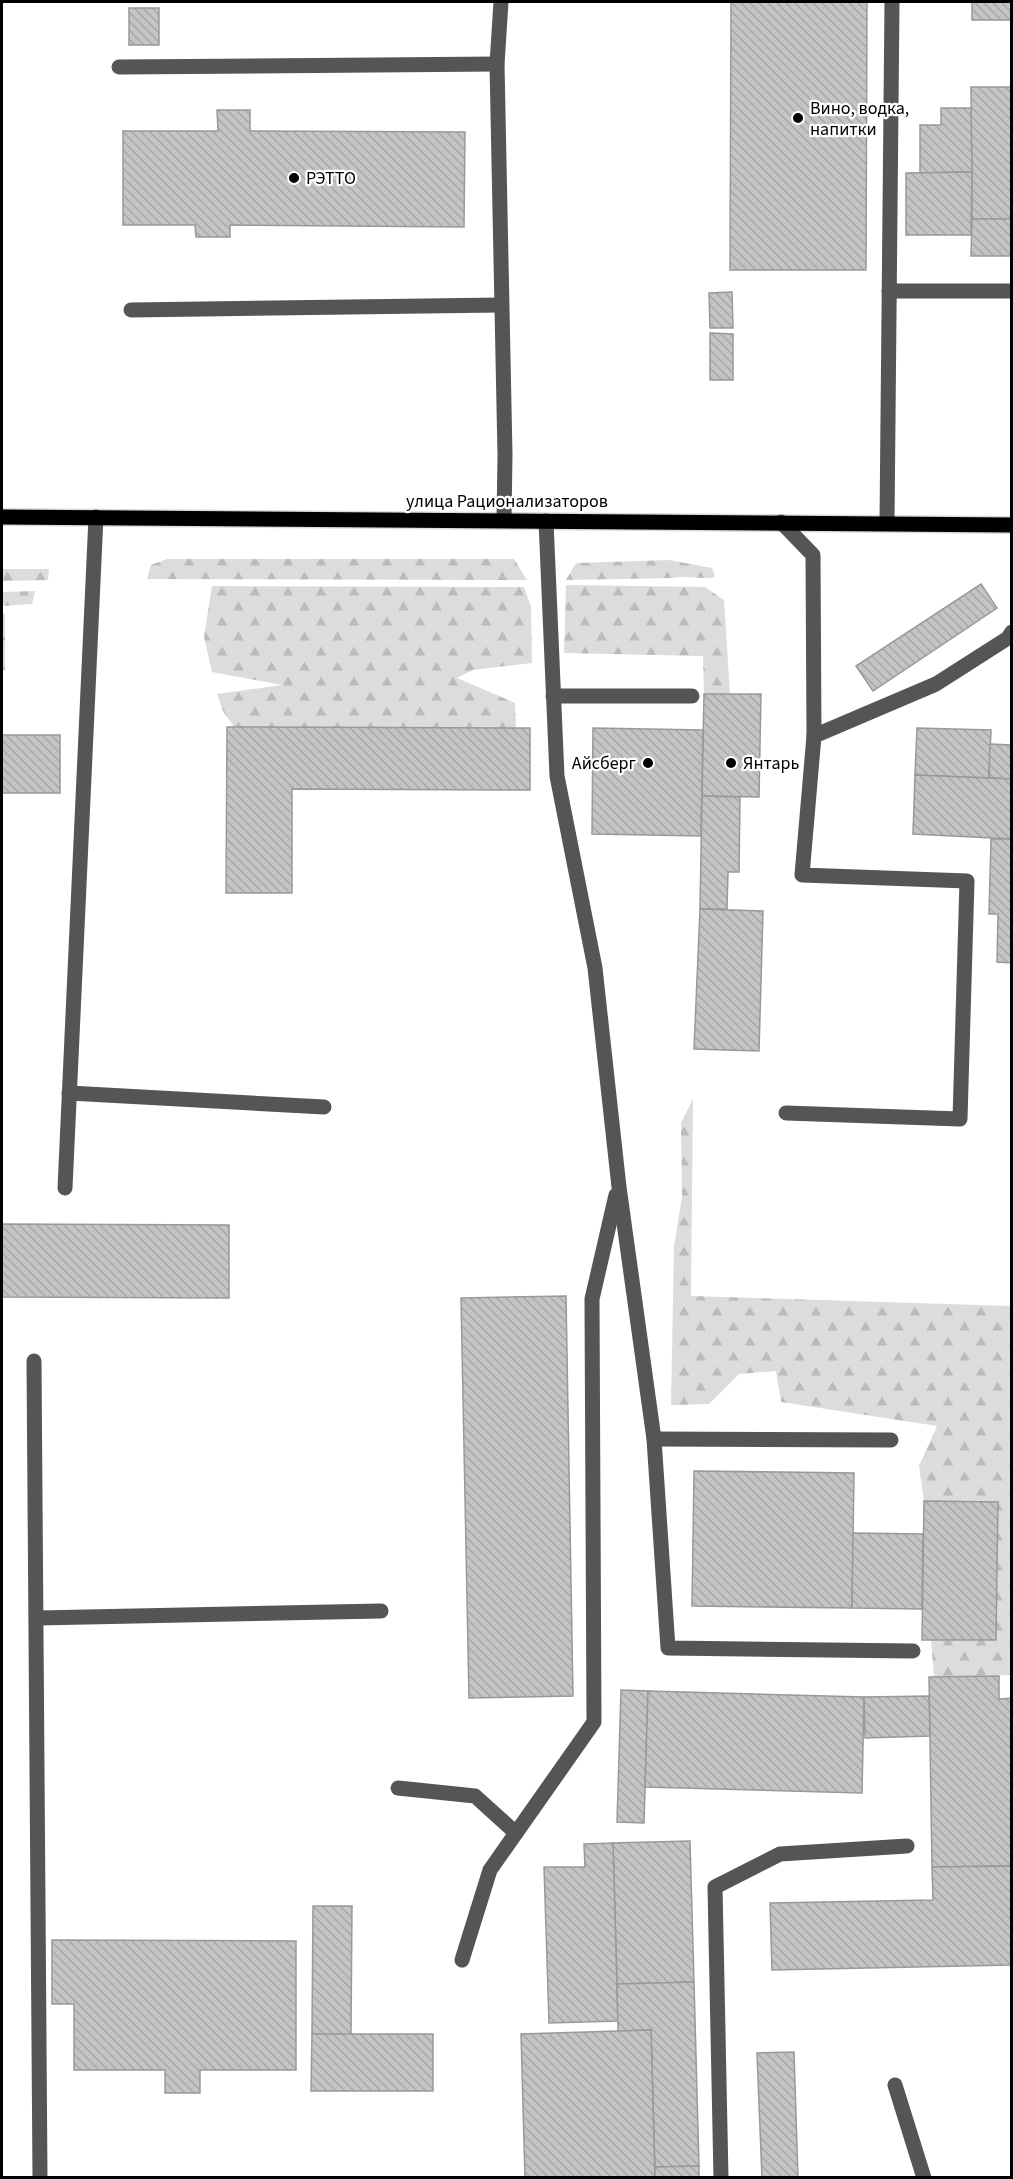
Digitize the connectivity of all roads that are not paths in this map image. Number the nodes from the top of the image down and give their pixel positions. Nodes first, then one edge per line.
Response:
1 (501, 2) edge
2 (892, 2) edge
3 (497, 64) junction
4 (119, 67) dead end
5 (889, 291) junction
6 (1011, 291) edge
7 (501, 305) junction
8 (131, 310) dead end
9 (2, 517) edge
10 (96, 518) junction
11 (504, 520) junction
12 (546, 521) junction
13 (781, 522) junction
14 (887, 523) junction
15 (1011, 525) edge
16 (1011, 632) edge
17 (553, 696) junction
18 (692, 696) dead end
19 (814, 736) junction
20 (69, 1093) junction
21 (324, 1107) dead end
22 (786, 1113) dead end
23 (619, 1186) junction
24 (65, 1188) dead end
25 (34, 1361) dead end
26 (654, 1439) junction
27 (891, 1440) dead end
28 (381, 1611) dead end
29 (38, 1618) junction
30 (913, 1651) dead end
31 (398, 1788) dead end
32 (516, 1833) junction
33 (907, 1846) dead end
34 (462, 1960) dead end
35 (895, 2085) dead end
36 (40, 2178) edge
37 (722, 2178) edge
38 (924, 2178) edge

1 - 3 lane
2 - 5 lane
3 - 4 lane
3 - 7 lane
5 - 6 lane
5 - 14 lane
7 - 8 lane
7 - 11 lane
9 - 10 main road, улица Рационализаторов
10 - 11 main road, улица Рационализаторов
10 - 20 lane
11 - 12 main road, улица Рационализаторов
12 - 13 main road, улица Рационализаторов
12 - 17 lane
13 - 14 main road, улица Рационализаторов
13 - 19 lane
14 - 15 main road, улица Рационализаторов
16 - 19 lane
17 - 18 lane
17 - 23 lane
19 - 22 lane
20 - 21 lane
20 - 24 lane
23 - 26 lane
23 - 32 lane
25 - 29 lane
26 - 27 lane
26 - 30 lane
28 - 29 lane
29 - 36 lane
31 - 32 lane
32 - 34 lane
33 - 37 lane
35 - 38 lane

